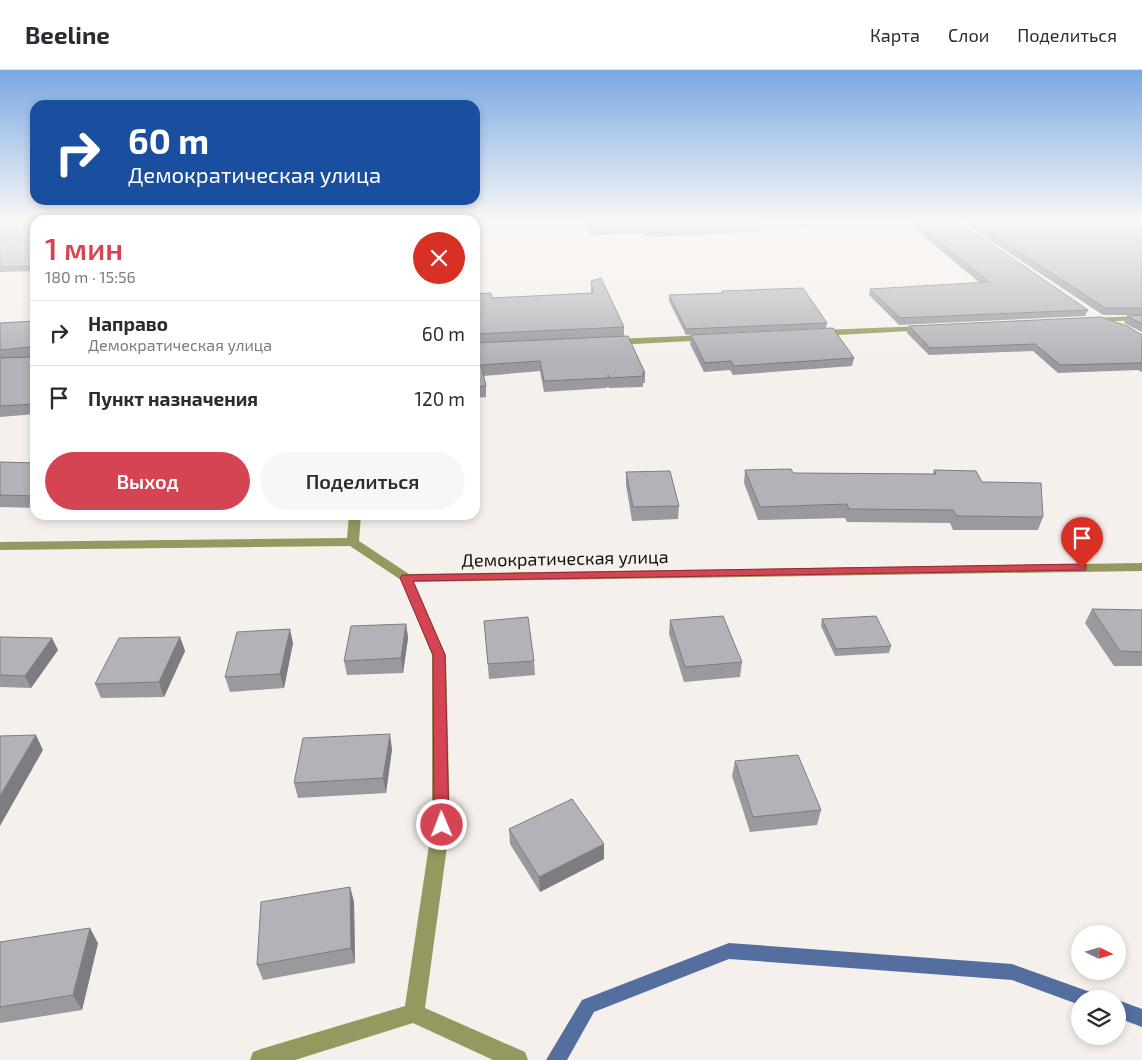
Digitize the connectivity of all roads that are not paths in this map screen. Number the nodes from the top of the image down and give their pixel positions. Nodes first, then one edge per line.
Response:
1 (1092, 314) dead end
2 (1142, 318) edge
3 (1080, 320) edge
4 (1100, 320) junction
5 (931, 327) edge
6 (1128, 329) edge
7 (812, 333) edge
8 (713, 338) edge
9 (604, 342) edge
10 (355, 520) edge
11 (353, 542) junction
12 (0, 546) edge
13 (1142, 567) edge
14 (406, 578) junction
15 (414, 1013) junction
16 (261, 1060) edge
17 (517, 1060) edge

1 - 4 street
2 - 4 street
3 - 4 street
4 - 6 street
5 - 7 street
8 - 9 street
10 - 11 street
11 - 12 street
11 - 14 street
13 - 14 street, Демократическая улица
14 - 15 street
15 - 16 street
15 - 17 street

